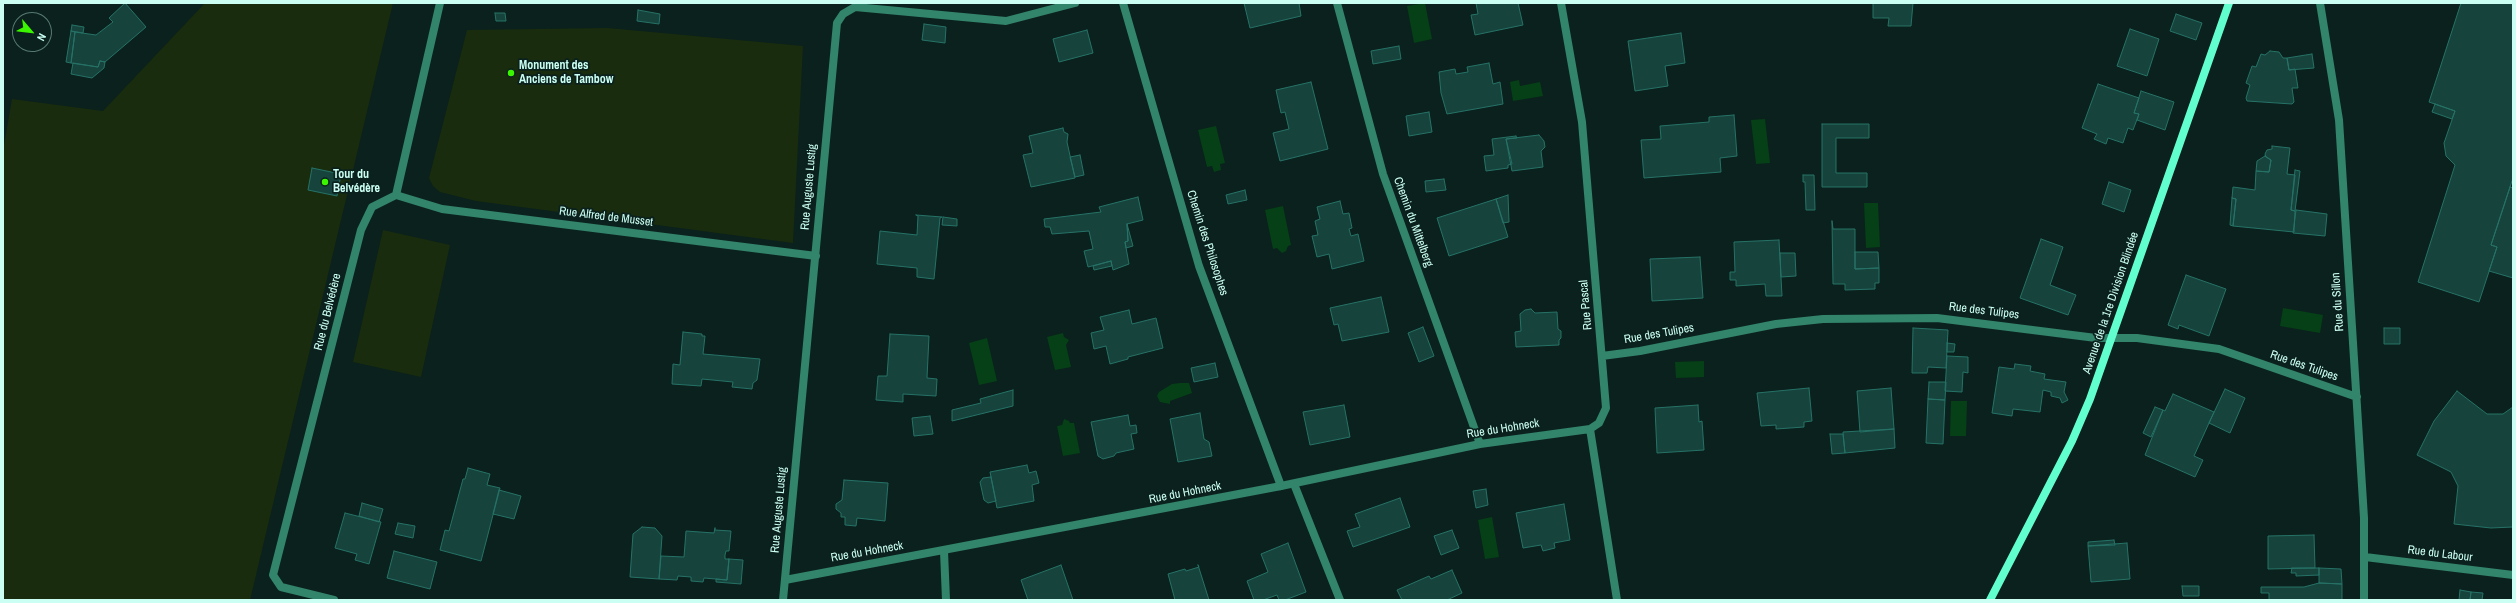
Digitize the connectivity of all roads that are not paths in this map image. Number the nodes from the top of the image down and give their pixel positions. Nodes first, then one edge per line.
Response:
1 (440, 3) edge
2 (1075, 3) edge
3 (1123, 3) edge
4 (1337, 3) edge
5 (1561, 3) edge
6 (2229, 3) edge
7 (2320, 3) edge
8 (396, 195) junction
9 (816, 256) junction
10 (2111, 338) junction
11 (1602, 356) junction
12 (2357, 396) junction
13 (1590, 429) junction
14 (1480, 444) junction
15 (1294, 484) junction
16 (1281, 486) junction
17 (944, 551) junction
18 (2365, 557) junction
19 (2513, 575) edge
20 (785, 580) junction
21 (334, 600) edge
22 (780, 600) edge
23 (946, 600) edge
24 (1340, 600) edge
25 (1616, 600) edge
26 (1990, 600) edge
27 (2364, 600) edge

1 - 8 street
2 - 9 street, Rue Auguste Lustig
3 - 16 street, Chemin des Philosophes
4 - 14 street, Chemin du Mittelberg
5 - 11 street, Rue Pascal
6 - 10 main road, Avenue de la 1re Division Blindée
7 - 12 street, Rue du Sillon
8 - 9 street, Rue Alfred de Musset
8 - 21 street, Rue du Belvédère
9 - 20 street, Rue Auguste Lustig
10 - 11 street, Rue des Tulipes
10 - 12 street, Rue des Tulipes
10 - 26 main road, Avenue de la 1re Division Blindée
11 - 13 street, Rue Pascal
12 - 18 street, Rue du Sillon
13 - 14 street, Rue du Hohneck
13 - 25 street
14 - 15 street, Rue du Hohneck
15 - 16 street, Rue du Hohneck
15 - 24 street
16 - 17 street, Rue du Hohneck
17 - 20 street, Rue du Hohneck
17 - 23 street
18 - 19 street, Rue du Labour
18 - 27 street, Rue du Sillon
20 - 22 street, Rue Auguste Lustig

